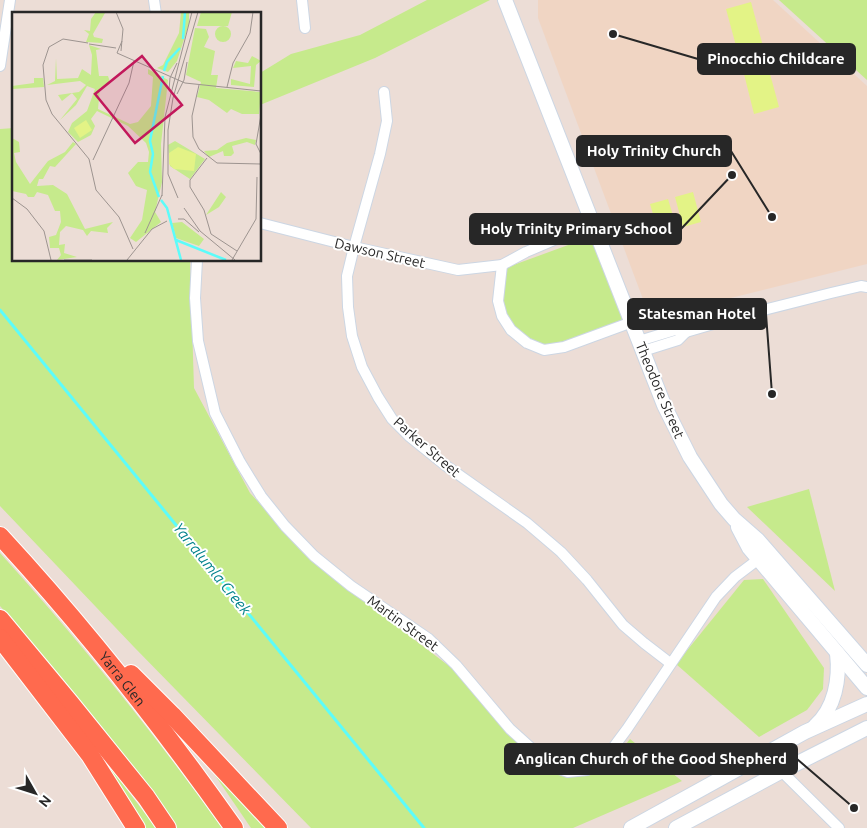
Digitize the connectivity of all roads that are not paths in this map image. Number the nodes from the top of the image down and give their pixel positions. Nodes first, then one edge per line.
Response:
1 (10, 0) edge
2 (302, 0) edge
3 (506, 2) edge
4 (305, 28) dead end
5 (0, 66) edge
6 (384, 92) dead end
7 (261, 223) edge
8 (594, 223) junction
9 (354, 247) junction
10 (196, 261) edge
11 (502, 265) junction
12 (867, 287) edge
13 (632, 322) junction
14 (641, 346) junction
15 (0, 536) edge
16 (763, 556) junction
17 (53, 595) junction
18 (0, 620) edge
19 (0, 638) edge
20 (837, 653) junction
21 (670, 663) junction
22 (867, 666) edge
23 (867, 688) edge
24 (867, 704) edge
25 (867, 724) edge
26 (861, 731) edge
27 (805, 732) junction
28 (764, 754) junction
29 (782, 771) junction
30 (836, 827) edge
31 (136, 828) edge
32 (167, 828) edge
33 (234, 828) edge
34 (278, 828) edge
35 (631, 828) edge
36 (676, 828) edge

1 - 5 street
2 - 4 street
3 - 8 main road, Theodore Street
6 - 9 street, Parker Street
7 - 9 street, Dawson Street
8 - 11 street, Dawson Street
8 - 13 main road, Theodore Street
9 - 11 street, Dawson Street
9 - 21 street, Parker Street
10 - 21 street, Martin Street
11 - 13 street
12 - 14 street
13 - 14 main road, Theodore Street
14 - 16 main road, Theodore Street
15 - 17 highway, Yarra Glen
16 - 20 main road, Theodore Street
16 - 21 street, Martin Street
16 - 22 main road, Theodore Street
17 - 33 highway, Yarra Glen
17 - 34 highway
18 - 32 highway
19 - 31 highway
20 - 23 main road, Theodore Street
20 - 27 main road
24 - 27 main road
25 - 26 main road
26 - 29 main road
27 - 28 main road
28 - 29 street
28 - 35 main road
29 - 30 street
29 - 36 main road

